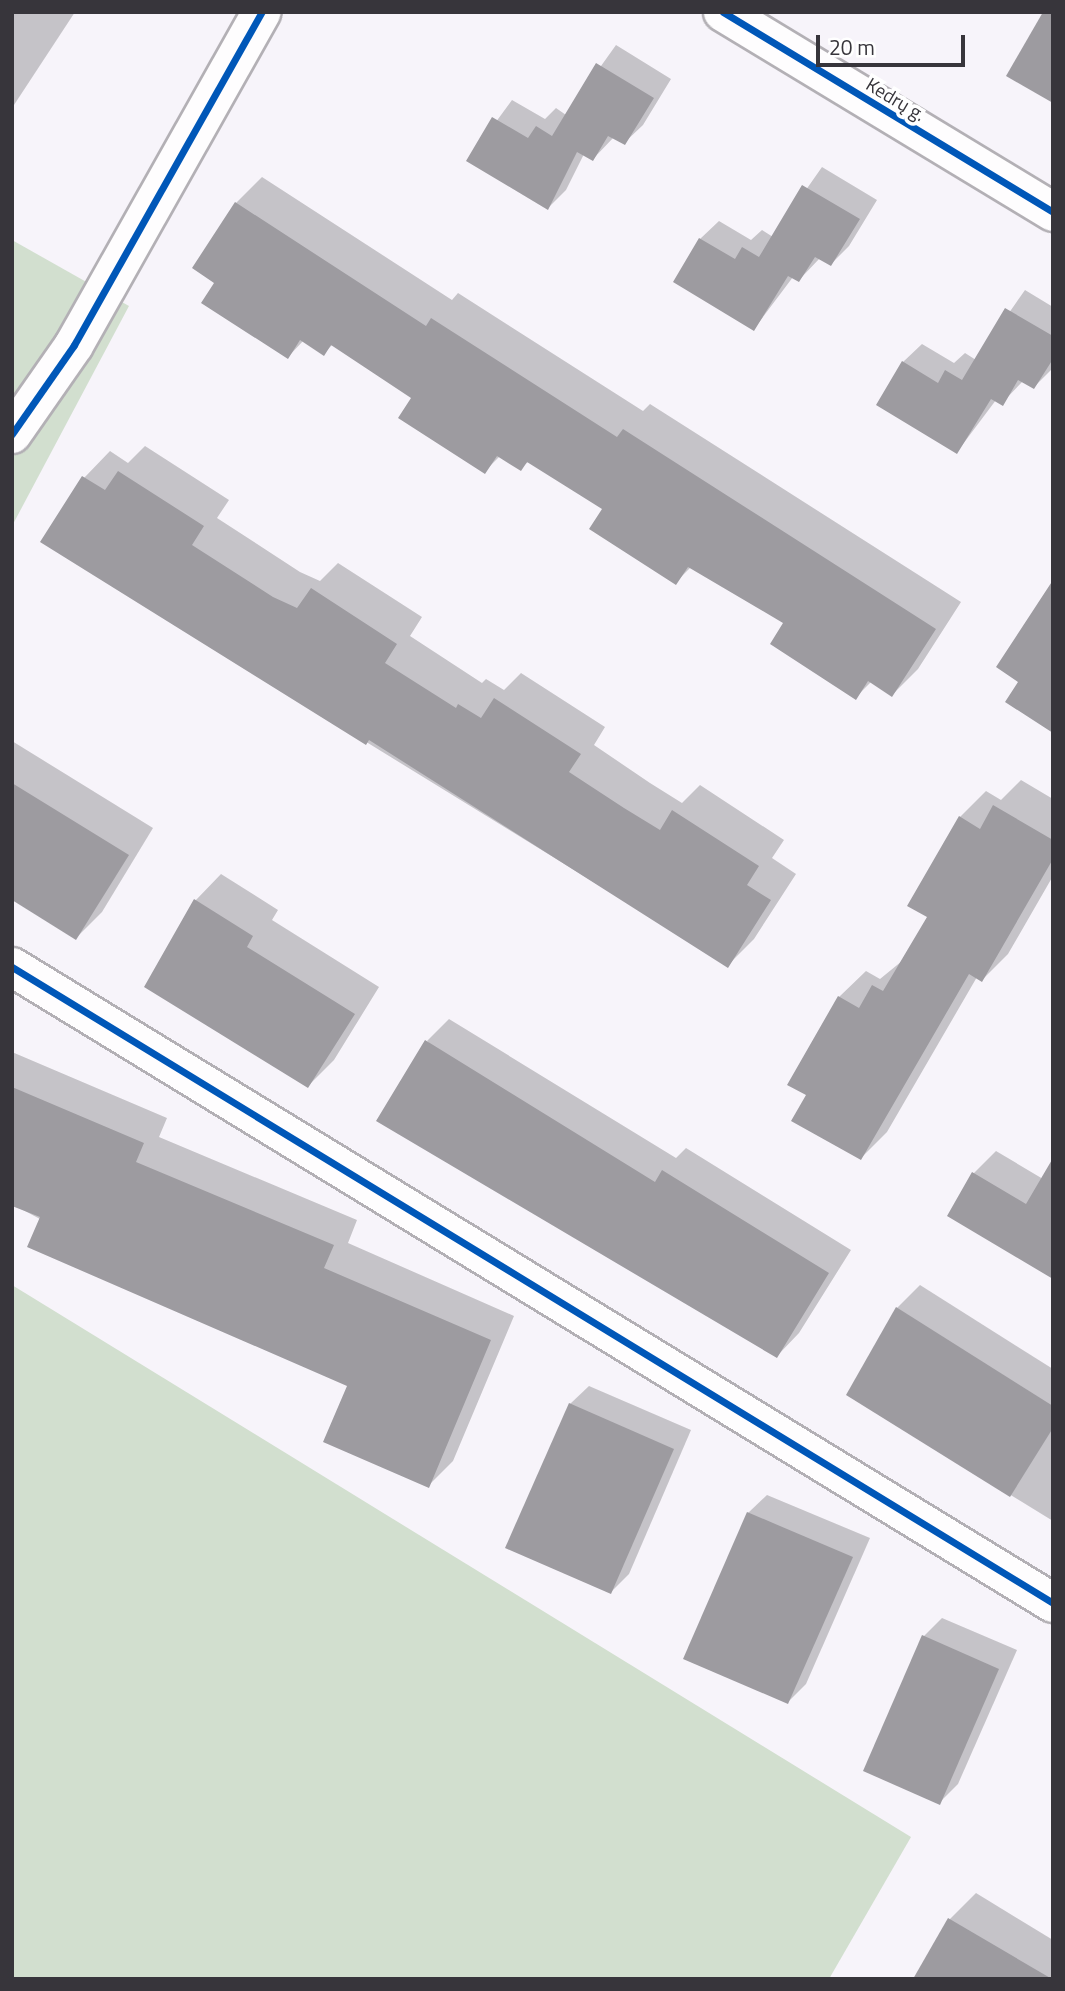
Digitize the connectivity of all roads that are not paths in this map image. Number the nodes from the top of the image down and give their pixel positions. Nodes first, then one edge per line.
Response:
1 (262, 12) edge
2 (723, 12) edge
3 (1053, 212) edge
4 (12, 433) edge
5 (12, 967) edge
6 (1053, 1603) edge

1 - 4 street
2 - 3 street, Kedrų g.
5 - 6 street

